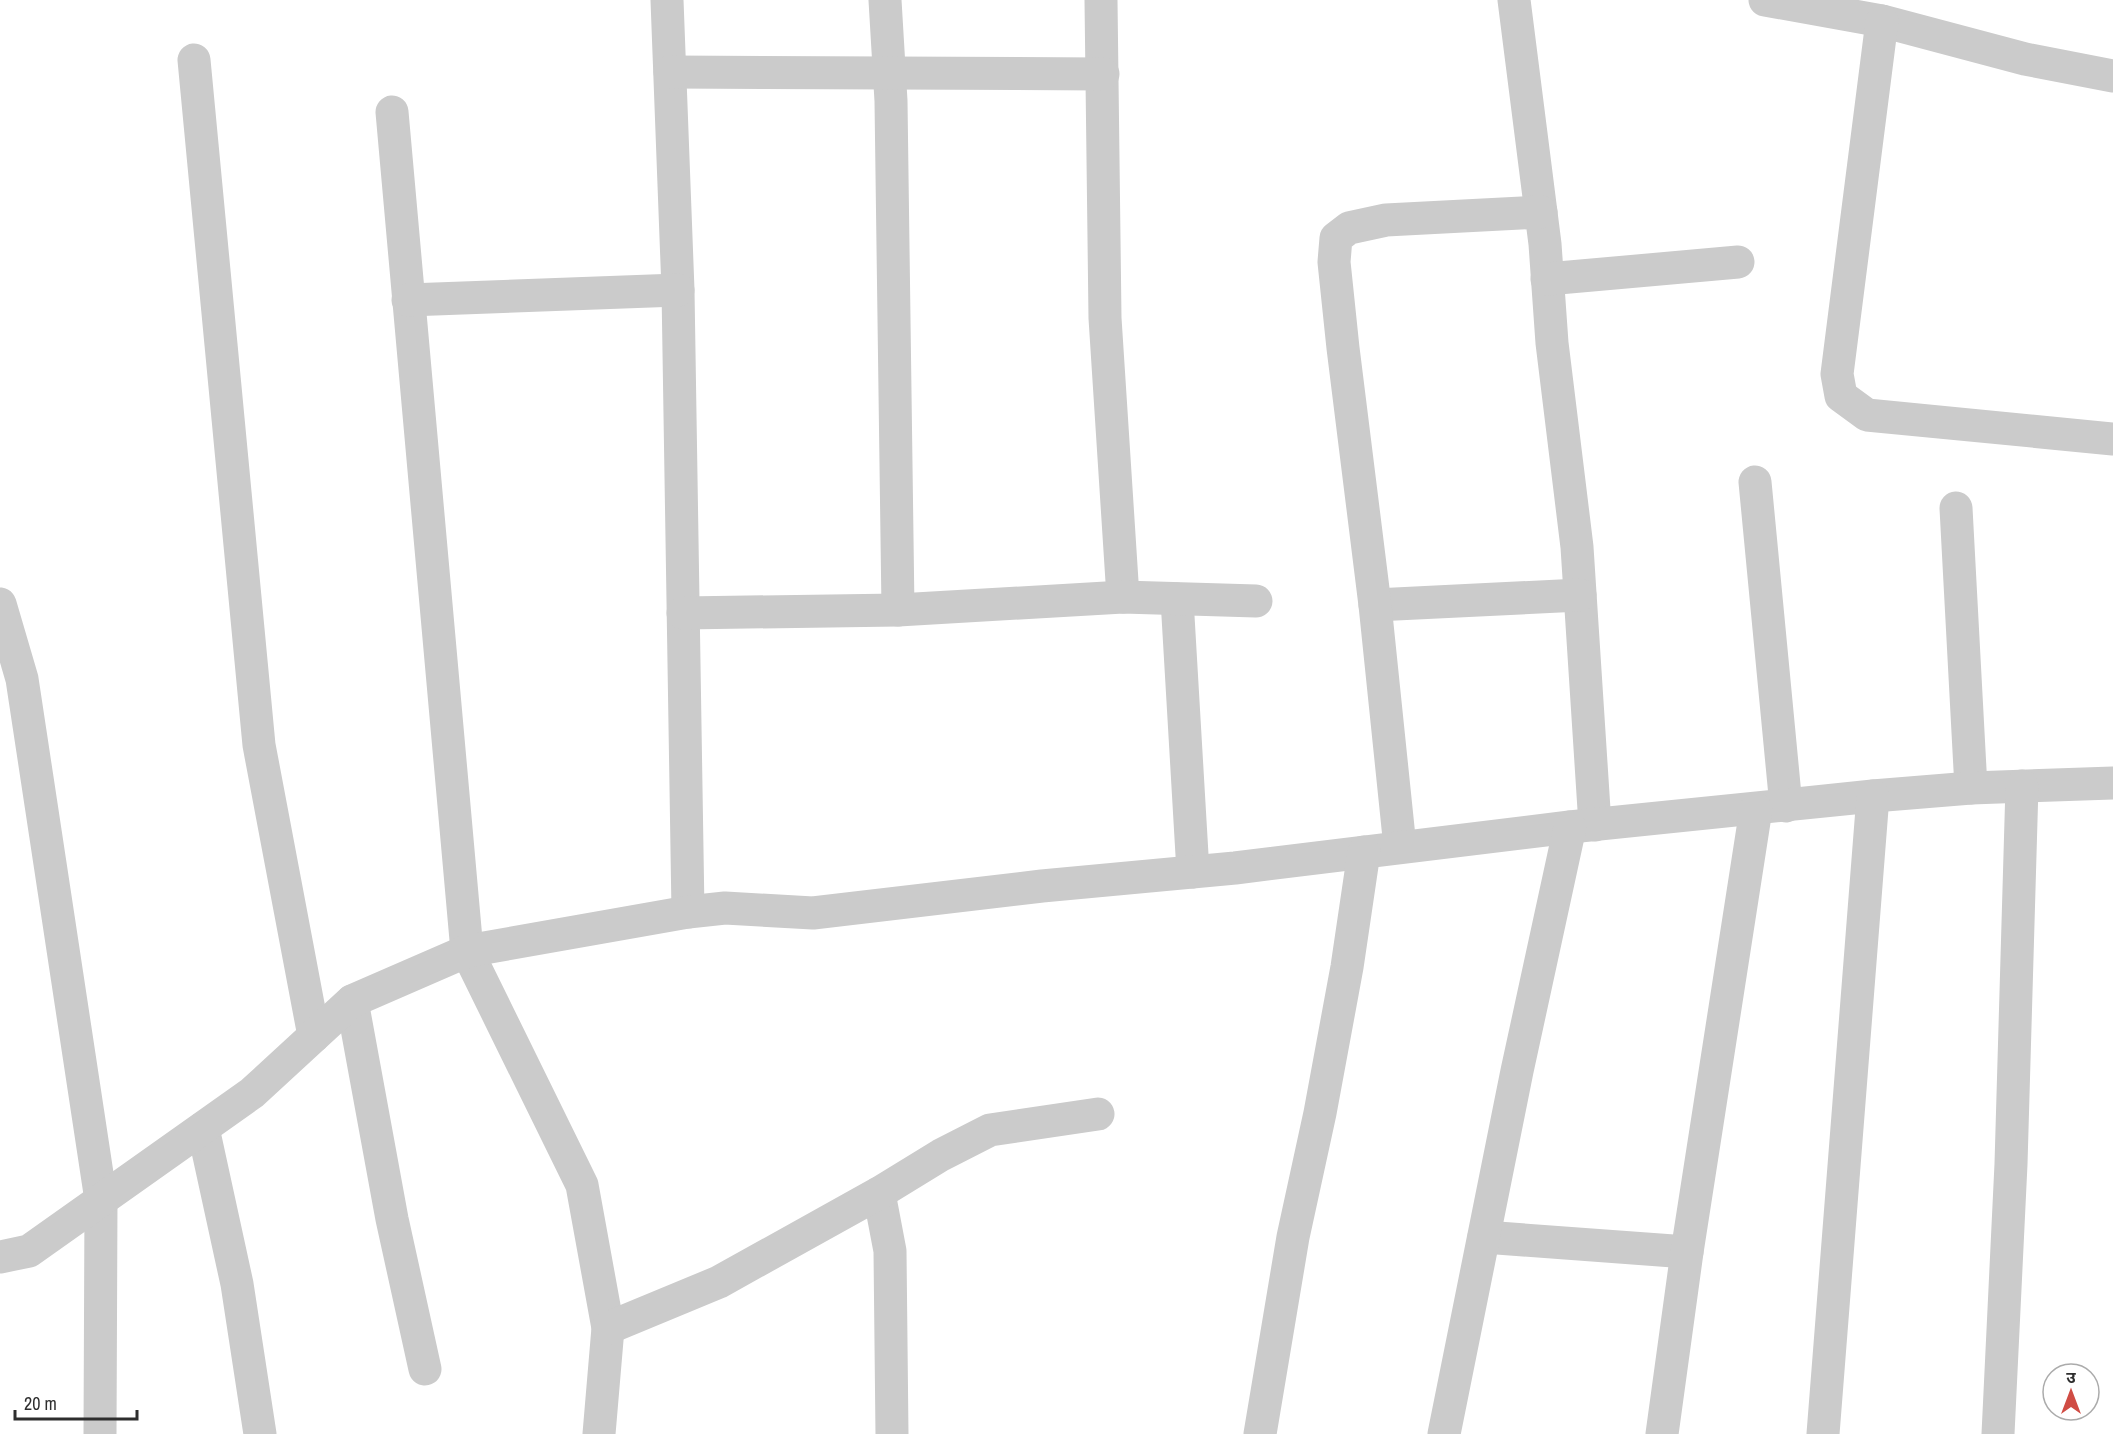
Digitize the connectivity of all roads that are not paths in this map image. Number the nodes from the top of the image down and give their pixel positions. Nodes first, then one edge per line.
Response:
1 (667, 0) edge
2 (885, 0) edge
3 (1101, 0) edge
4 (1514, 0) edge
5 (1765, 0) edge
6 (1882, 21) junction
7 (194, 60) dead end
8 (670, 72) junction
9 (889, 73) junction
10 (1103, 74) junction
11 (2113, 76) edge
12 (392, 112) dead end
13 (1541, 212) junction
14 (1738, 262) dead end
15 (1547, 279) junction
16 (678, 290) junction
17 (408, 300) junction
18 (2113, 439) edge
19 (1755, 483) dead end
20 (1956, 508) dead end
21 (1580, 595) junction
22 (1123, 597) junction
23 (1177, 599) junction
24 (1256, 601) dead end
25 (0, 604) edge
26 (1375, 605) junction
27 (898, 610) junction
28 (683, 613) junction
29 (2113, 783) edge
30 (2022, 786) junction
31 (1971, 788) junction
32 (1873, 796) junction
33 (1771, 807) junction
34 (1582, 826) junction
35 (1400, 848) junction
36 (1364, 852) junction
37 (1193, 872) junction
38 (688, 912) junction
39 (467, 951) junction
40 (352, 1001) junction
41 (314, 1036) junction
42 (1098, 1114) dead end
43 (203, 1128) junction
44 (879, 1193) junction
45 (101, 1200) junction
46 (1485, 1237) junction
47 (1687, 1252) junction
48 (0, 1257) edge
49 (608, 1328) junction
50 (425, 1369) dead end
51 (100, 1434) edge
52 (260, 1434) edge
53 (599, 1434) edge
54 (892, 1434) edge
55 (1260, 1434) edge
56 (1444, 1434) edge
57 (1662, 1434) edge
58 (1823, 1434) edge
59 (1998, 1434) edge

1 - 8 street
2 - 9 street
3 - 10 street
4 - 13 street
5 - 6 street
6 - 11 street
6 - 18 street
7 - 41 street
8 - 9 street
8 - 16 street
9 - 10 street
9 - 27 street
10 - 22 street
12 - 17 street
13 - 15 street
13 - 26 street
14 - 15 street
15 - 21 street
16 - 17 street
16 - 28 street
17 - 39 street
19 - 33 street
20 - 31 street
21 - 26 street
21 - 34 street
22 - 23 street
22 - 27 street
23 - 24 street
23 - 37 street
25 - 45 street
26 - 35 street
27 - 28 street
28 - 38 street
29 - 30 street
30 - 31 street
30 - 59 street
31 - 32 street
32 - 33 street
32 - 58 street
33 - 34 street
33 - 47 street
34 - 35 street
34 - 46 street
35 - 36 street
36 - 37 street
36 - 55 street
37 - 38 street
38 - 39 street
39 - 40 street
39 - 49 street
40 - 41 street
40 - 50 street
41 - 43 street
42 - 44 street
43 - 45 street
43 - 52 street
44 - 49 street
44 - 54 street
45 - 48 street
45 - 51 street
46 - 47 street
46 - 56 street
47 - 57 street
49 - 53 street

